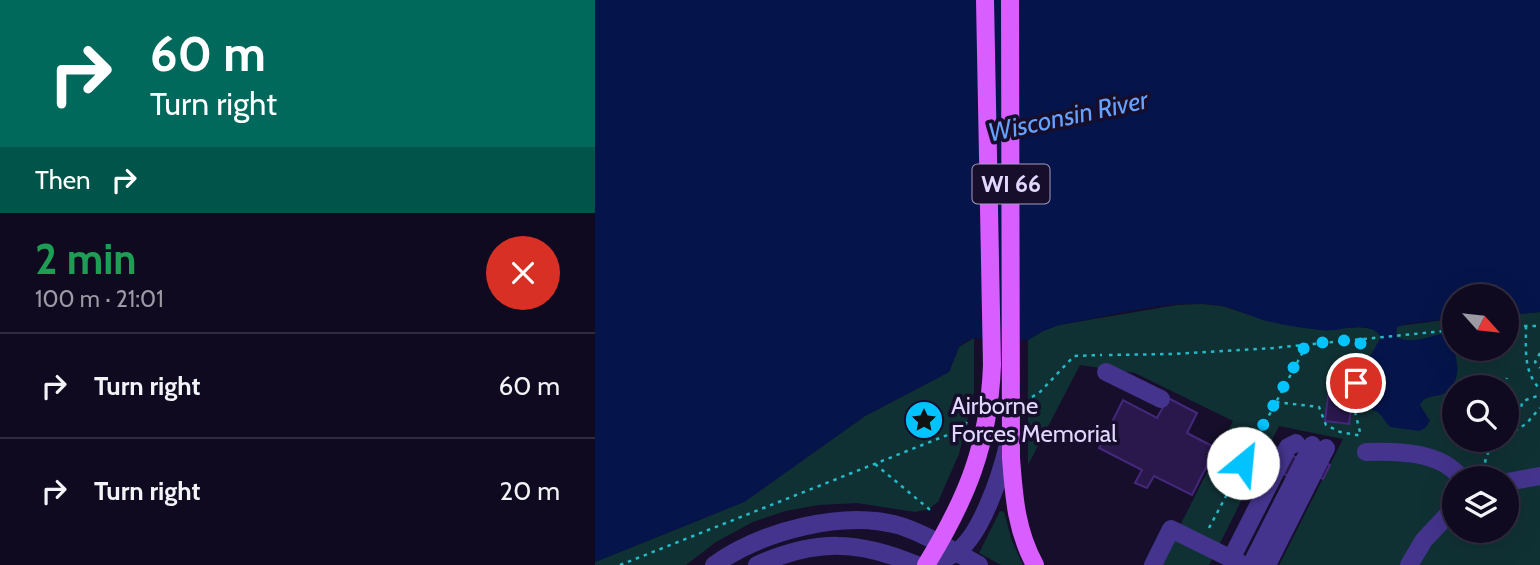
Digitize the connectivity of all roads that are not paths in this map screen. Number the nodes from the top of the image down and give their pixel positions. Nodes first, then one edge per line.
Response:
1 (985, 0) edge
2 (1010, 0) edge
3 (1106, 372) dead end
4 (1161, 399) dead end
5 (1012, 428) junction
6 (1364, 444) road end
7 (1315, 446) junction
8 (1450, 466) edge
9 (1540, 477) edge
10 (1519, 480) edge
11 (1442, 521) edge
12 (939, 543) junction
13 (957, 553) junction
14 (1240, 563) edge
15 (714, 565) edge
16 (757, 565) edge
17 (917, 565) edge
18 (928, 565) edge
19 (979, 565) edge
20 (1035, 565) edge
21 (1153, 565) edge
22 (1259, 565) edge
23 (1267, 565) edge
24 (1273, 565) edge
25 (1409, 565) edge

1 - 12 main road, WI 66
2 - 5 main road, WI 66
3 - 4 street
5 - 13 street
5 - 20 main road, WI 66
6 - 8 street
7 - 14 street
7 - 22 street
7 - 23 street
7 - 24 street
9 - 10 street
11 - 25 street
12 - 13 street
12 - 15 street
12 - 18 main road, WI 66
13 - 18 street
13 - 19 street
14 - 21 street
16 - 17 street

